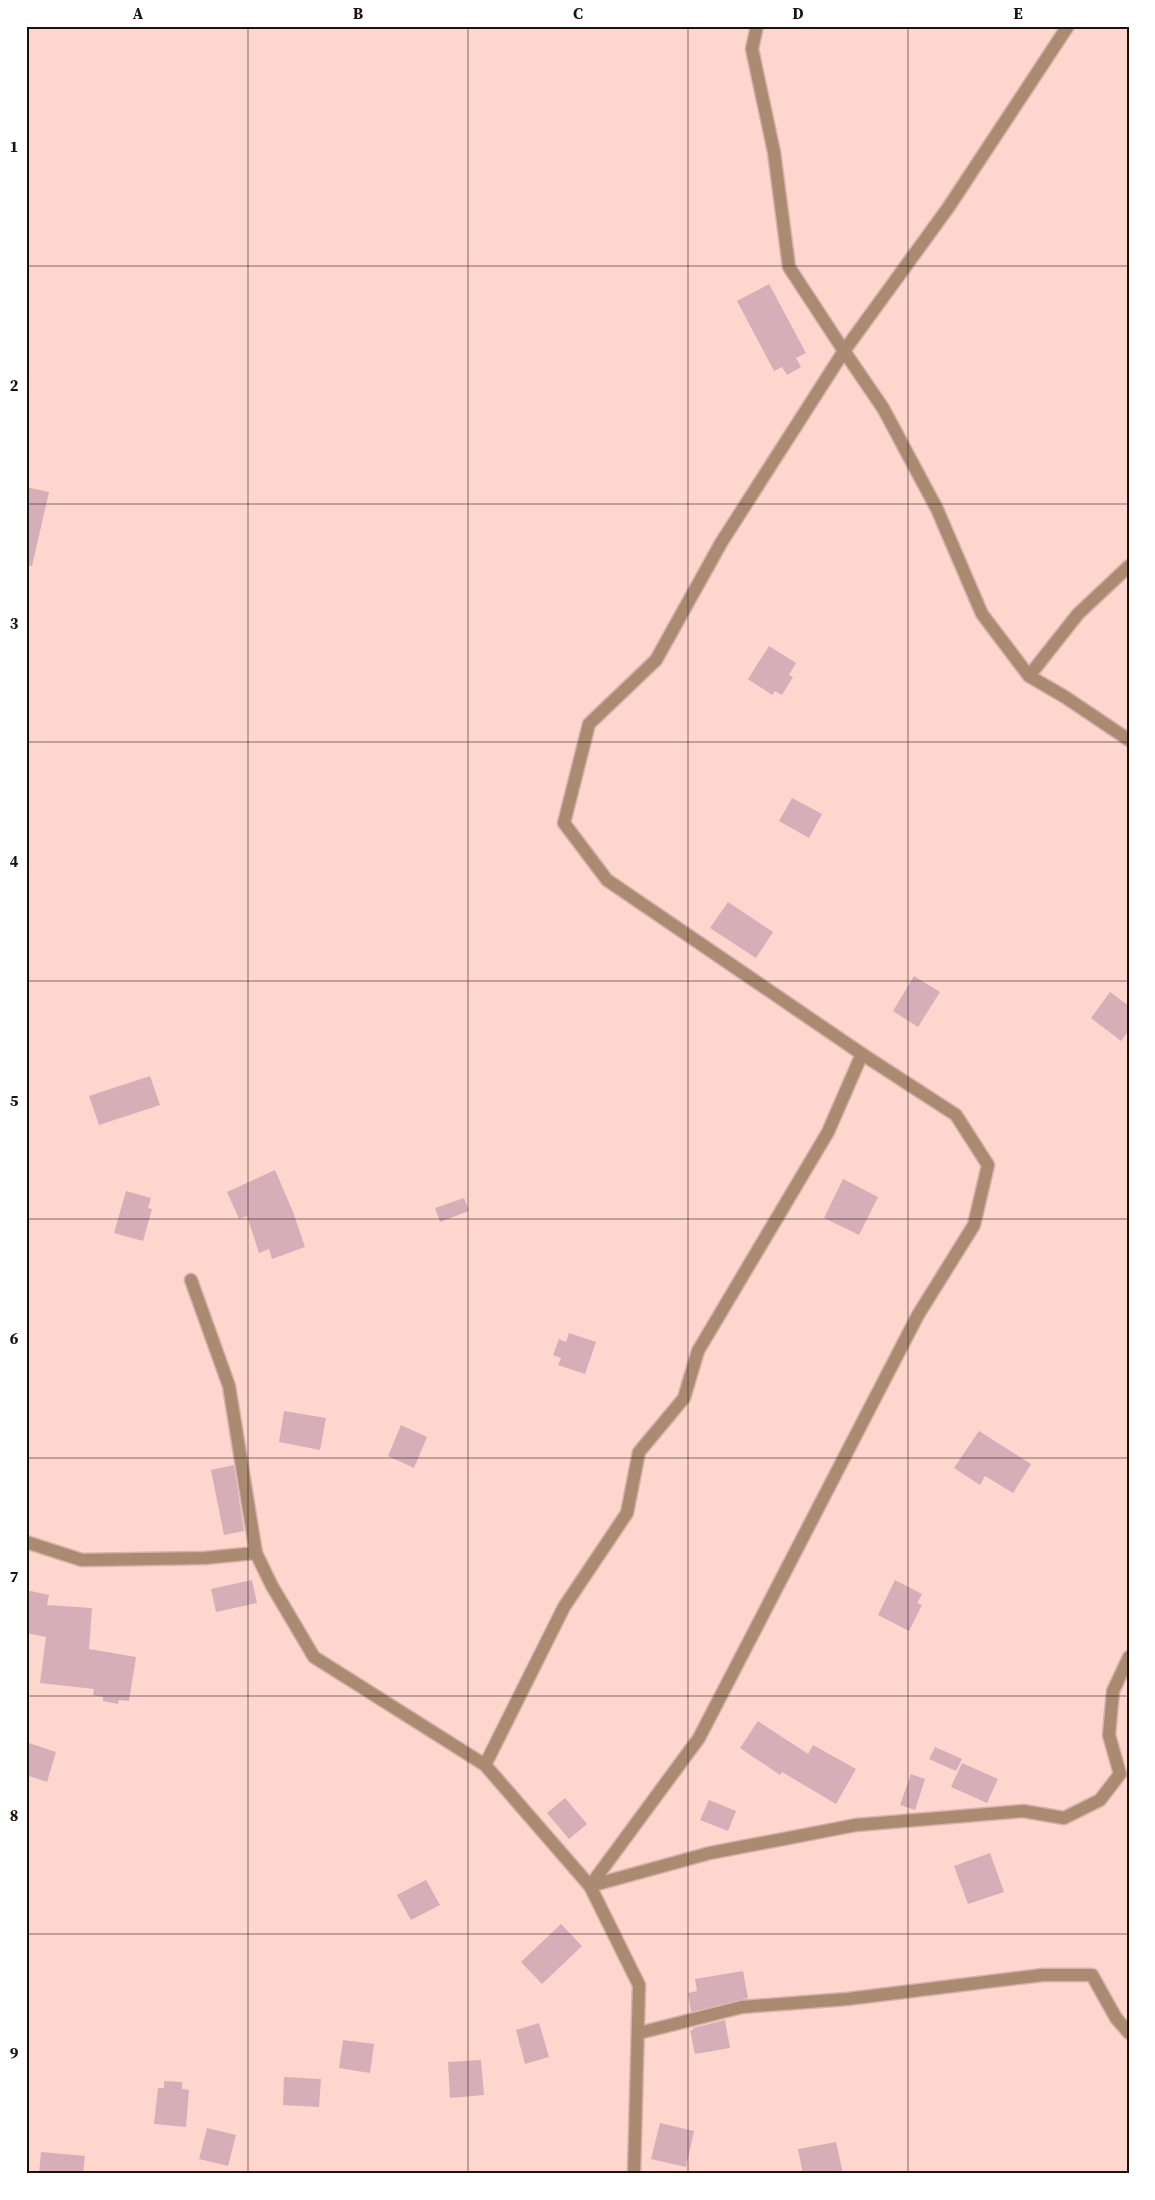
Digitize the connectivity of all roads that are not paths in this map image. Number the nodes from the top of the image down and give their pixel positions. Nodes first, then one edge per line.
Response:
1 (756, 26) edge
2 (1068, 26) edge
3 (844, 351) junction
4 (1129, 566) edge
5 (1030, 676) junction
6 (1129, 740) edge
7 (862, 1054) junction
8 (191, 1280) dead end
9 (26, 1542) edge
10 (256, 1553) junction
11 (1129, 1657) edge
12 (485, 1765) junction
13 (590, 1886) junction
14 (639, 2033) junction
15 (1129, 2033) edge
16 (634, 2174) edge

1 - 3 street
2 - 3 street
3 - 5 street
3 - 7 street
4 - 5 street
5 - 6 street
7 - 12 street
7 - 13 street
8 - 10 street
9 - 10 street
10 - 12 street
11 - 13 street
12 - 13 street
13 - 14 street
14 - 15 street
14 - 16 street

